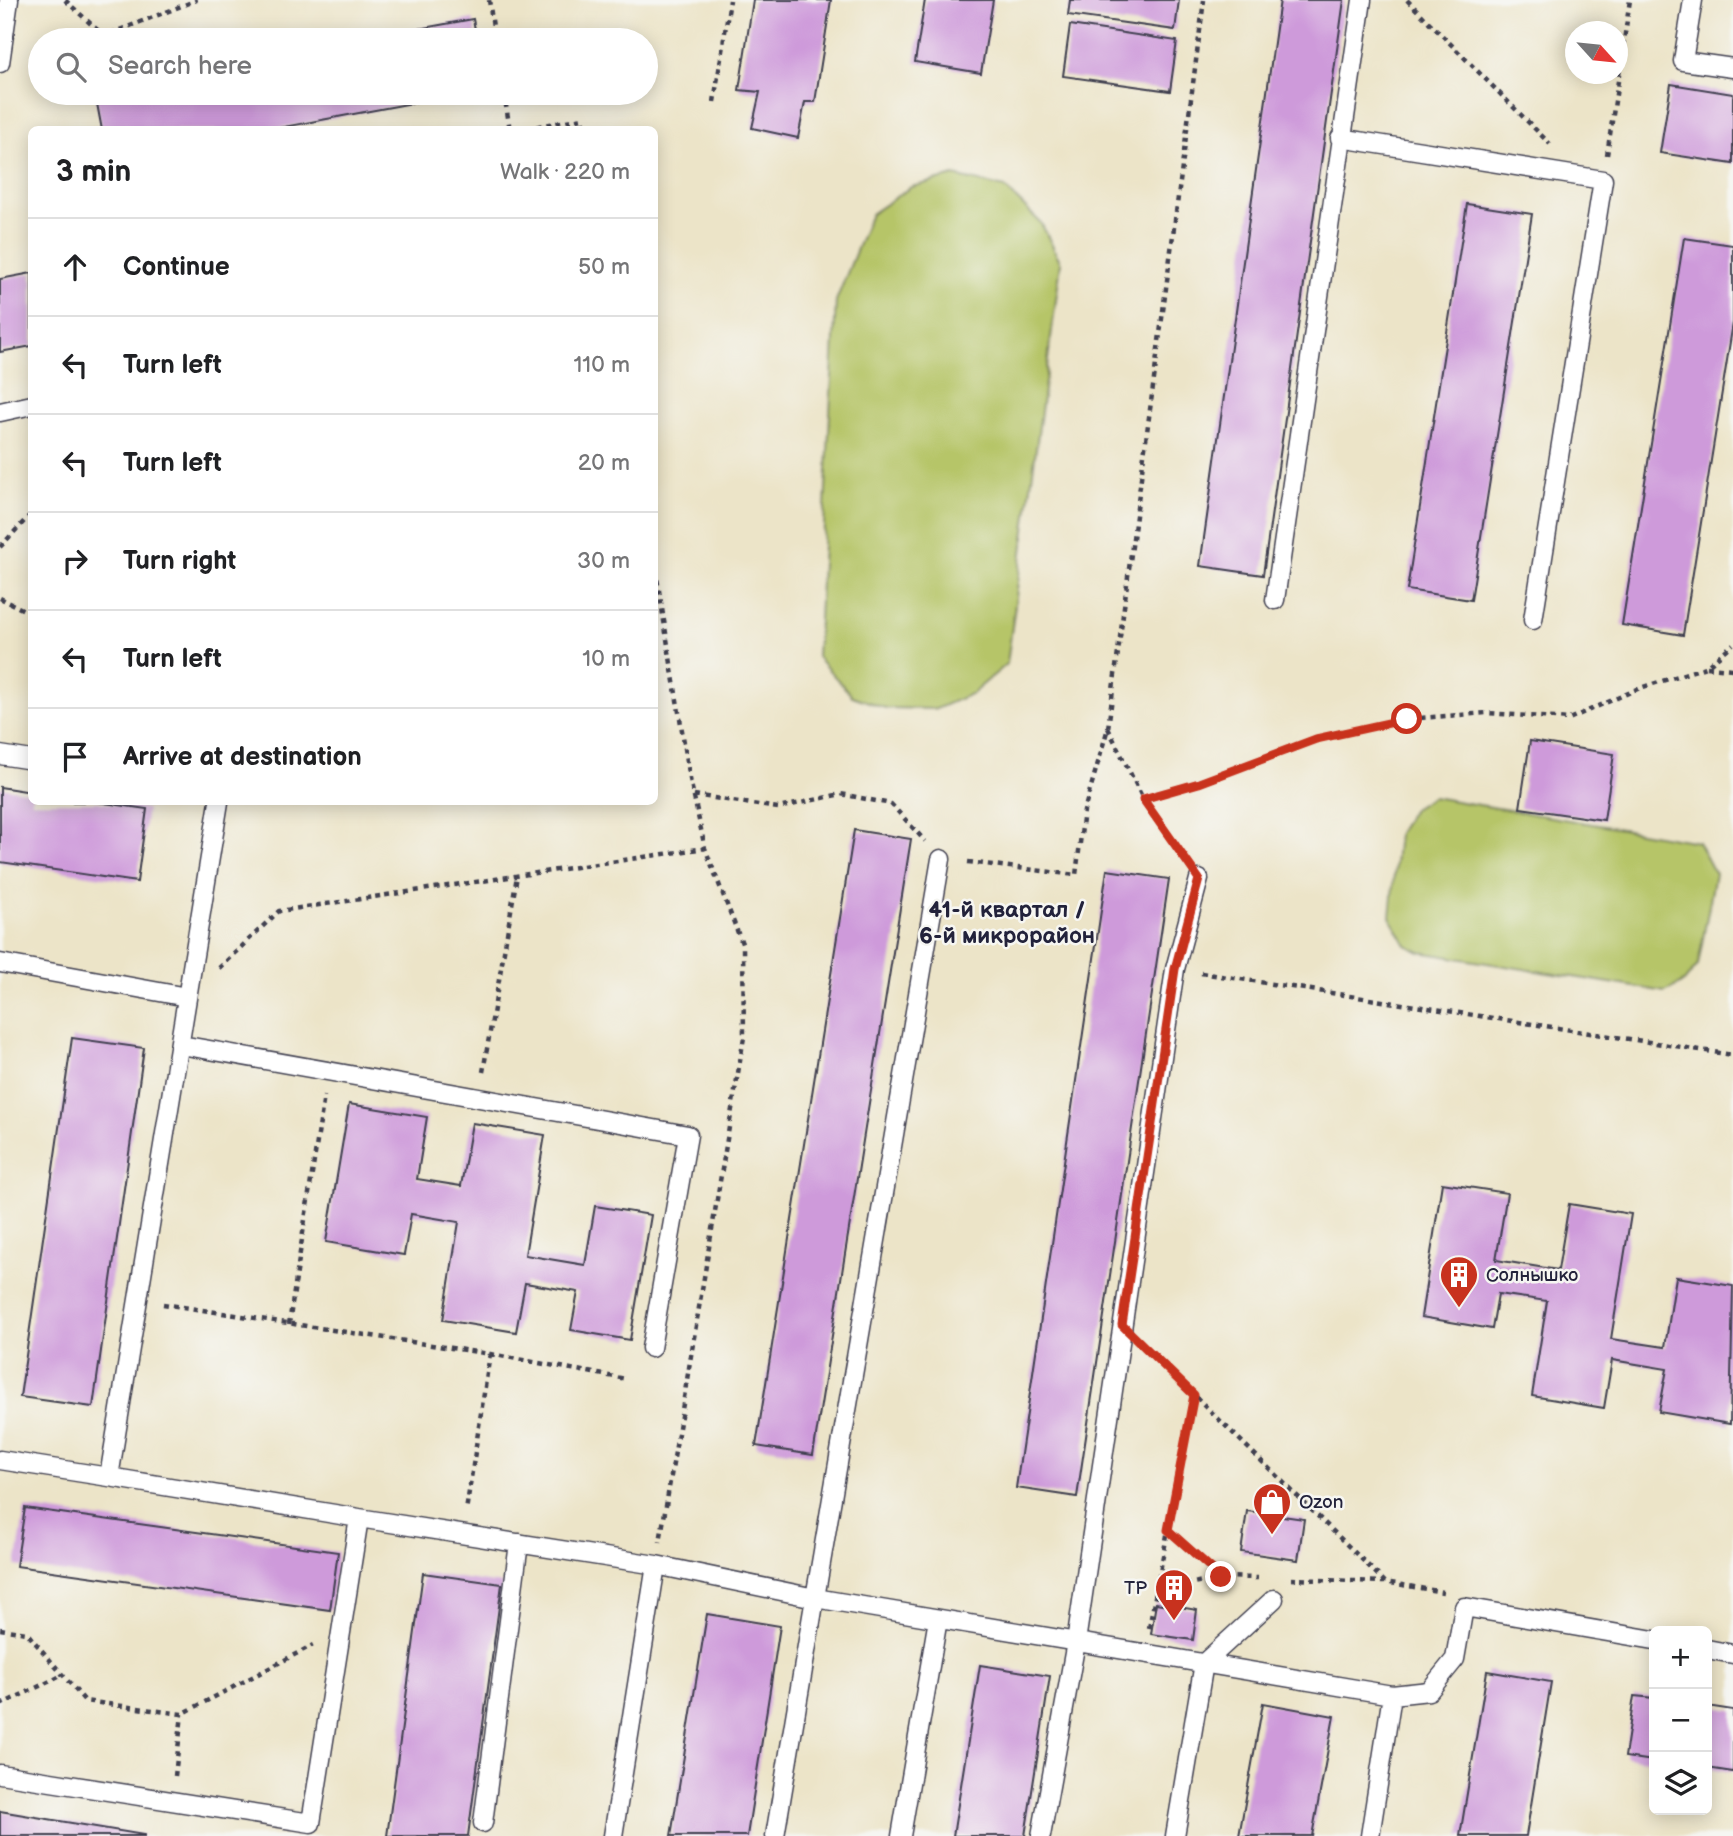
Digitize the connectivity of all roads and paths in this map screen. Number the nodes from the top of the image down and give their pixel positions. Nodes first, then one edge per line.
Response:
1 (9, 0) edge
2 (65, 0) edge
3 (197, 0) edge
4 (489, 0) edge
5 (730, 0) edge
6 (1204, 0) edge
7 (1362, 0) edge
8 (1408, 0) edge
9 (1630, 0) edge
10 (1693, 0) edge
11 (95, 28) edge
12 (125, 28) edge
13 (493, 28) edge
14 (0, 63) edge
15 (1733, 68) edge
16 (714, 102) dead end
17 (506, 105) edge
18 (509, 126) edge
19 (539, 126) edge
20 (584, 126) edge
21 (1340, 138) junction
22 (1583, 177) junction
23 (1603, 180) junction
24 (28, 406) edge
25 (0, 412) edge
26 (28, 517) edge
27 (0, 547) edge
28 (658, 584) edge
29 (0, 597) edge
30 (1275, 600) dead end
31 (28, 612) edge
32 (1533, 620) dead end
33 (1733, 644) edge
34 (1706, 667) junction
35 (1733, 669) edge
36 (1108, 728) junction
37 (0, 755) edge
38 (28, 759) edge
39 (694, 796) junction
40 (1143, 799) junction
41 (219, 805) edge
42 (705, 848) junction
43 (941, 859) junction
44 (517, 876) junction
45 (1199, 879) joint
46 (0, 963) edge
47 (1175, 969) junction
48 (187, 997) junction
49 (181, 1045) junction
50 (1733, 1055) edge
51 (328, 1071) junction
52 (479, 1098) junction
53 (138, 1301) junction
54 (289, 1324) junction
55 (1122, 1325) junction
56 (651, 1348) dead end
57 (490, 1354) junction
58 (626, 1379) dead end
59 (1194, 1395) junction
60 (0, 1460) edge
61 (109, 1477) junction
62 (359, 1518) junction
63 (1168, 1530) junction
64 (462, 1534) junction
65 (519, 1543) junction
66 (656, 1565) junction
67 (1221, 1577) dead end
68 (1453, 1594) dead end
69 (816, 1598) junction
70 (1274, 1599) dead end
71 (938, 1619) junction
72 (0, 1629) edge
73 (341, 1630) junction
74 (1649, 1639) edge
75 (1076, 1642) junction
76 (1712, 1650) edge
77 (1145, 1653) junction
78 (1733, 1654) edge
79 (1204, 1663) junction
80 (63, 1675) junction
81 (1392, 1695) junction
82 (0, 1705) edge
83 (182, 1714) junction
84 (0, 1774) edge
85 (172, 1801) junction
86 (483, 1823) dead end
87 (613, 1836) edge
88 (775, 1836) edge
89 (901, 1836) edge
90 (1041, 1836) edge
91 (1175, 1836) edge
92 (1370, 1836) edge

1 - 14 lane
2 - 11 path
3 - 12 path
4 - 13 path
5 - 16 path
6 - 36 path
7 - 21 lane
8 - 22 path
9 - 23 path
10 - 15 lane
17 - 18 path
19 - 20 path
21 - 22 lane
21 - 30 lane
22 - 23 lane
23 - 32 lane
24 - 25 lane
26 - 27 path
28 - 39 path
29 - 31 path
33 - 34 path
34 - 35 path
34 - 40 path
36 - 40 path
36 - 43 path
37 - 38 lane
39 - 42 path
39 - 43 path
40 - 45 path
41 - 48 lane
42 - 44 path
42 - 66 path
43 - 69 lane
44 - 48 path
44 - 52 path
45 - 47 lane
46 - 48 lane
47 - 50 path
47 - 55 lane
48 - 49 lane
49 - 51 lane
49 - 53 lane
51 - 52 lane
51 - 54 path
52 - 56 lane
53 - 54 path
53 - 61 lane
54 - 57 path
55 - 59 path
55 - 75 lane
57 - 58 path
57 - 64 path
59 - 63 path
59 - 68 path
60 - 61 lane
61 - 62 lane
62 - 64 lane
62 - 73 lane
63 - 67 path
63 - 77 path
64 - 65 lane
65 - 66 lane
65 - 86 lane
66 - 69 lane
66 - 87 lane
69 - 71 lane
69 - 88 lane
70 - 79 lane
71 - 75 lane
71 - 89 lane
72 - 80 path
73 - 83 path
73 - 85 lane
74 - 81 lane
75 - 77 lane
75 - 90 lane
76 - 78 lane
77 - 79 lane
79 - 81 lane
79 - 91 lane
80 - 82 path
80 - 83 path
81 - 92 lane
83 - 85 path
84 - 85 lane

